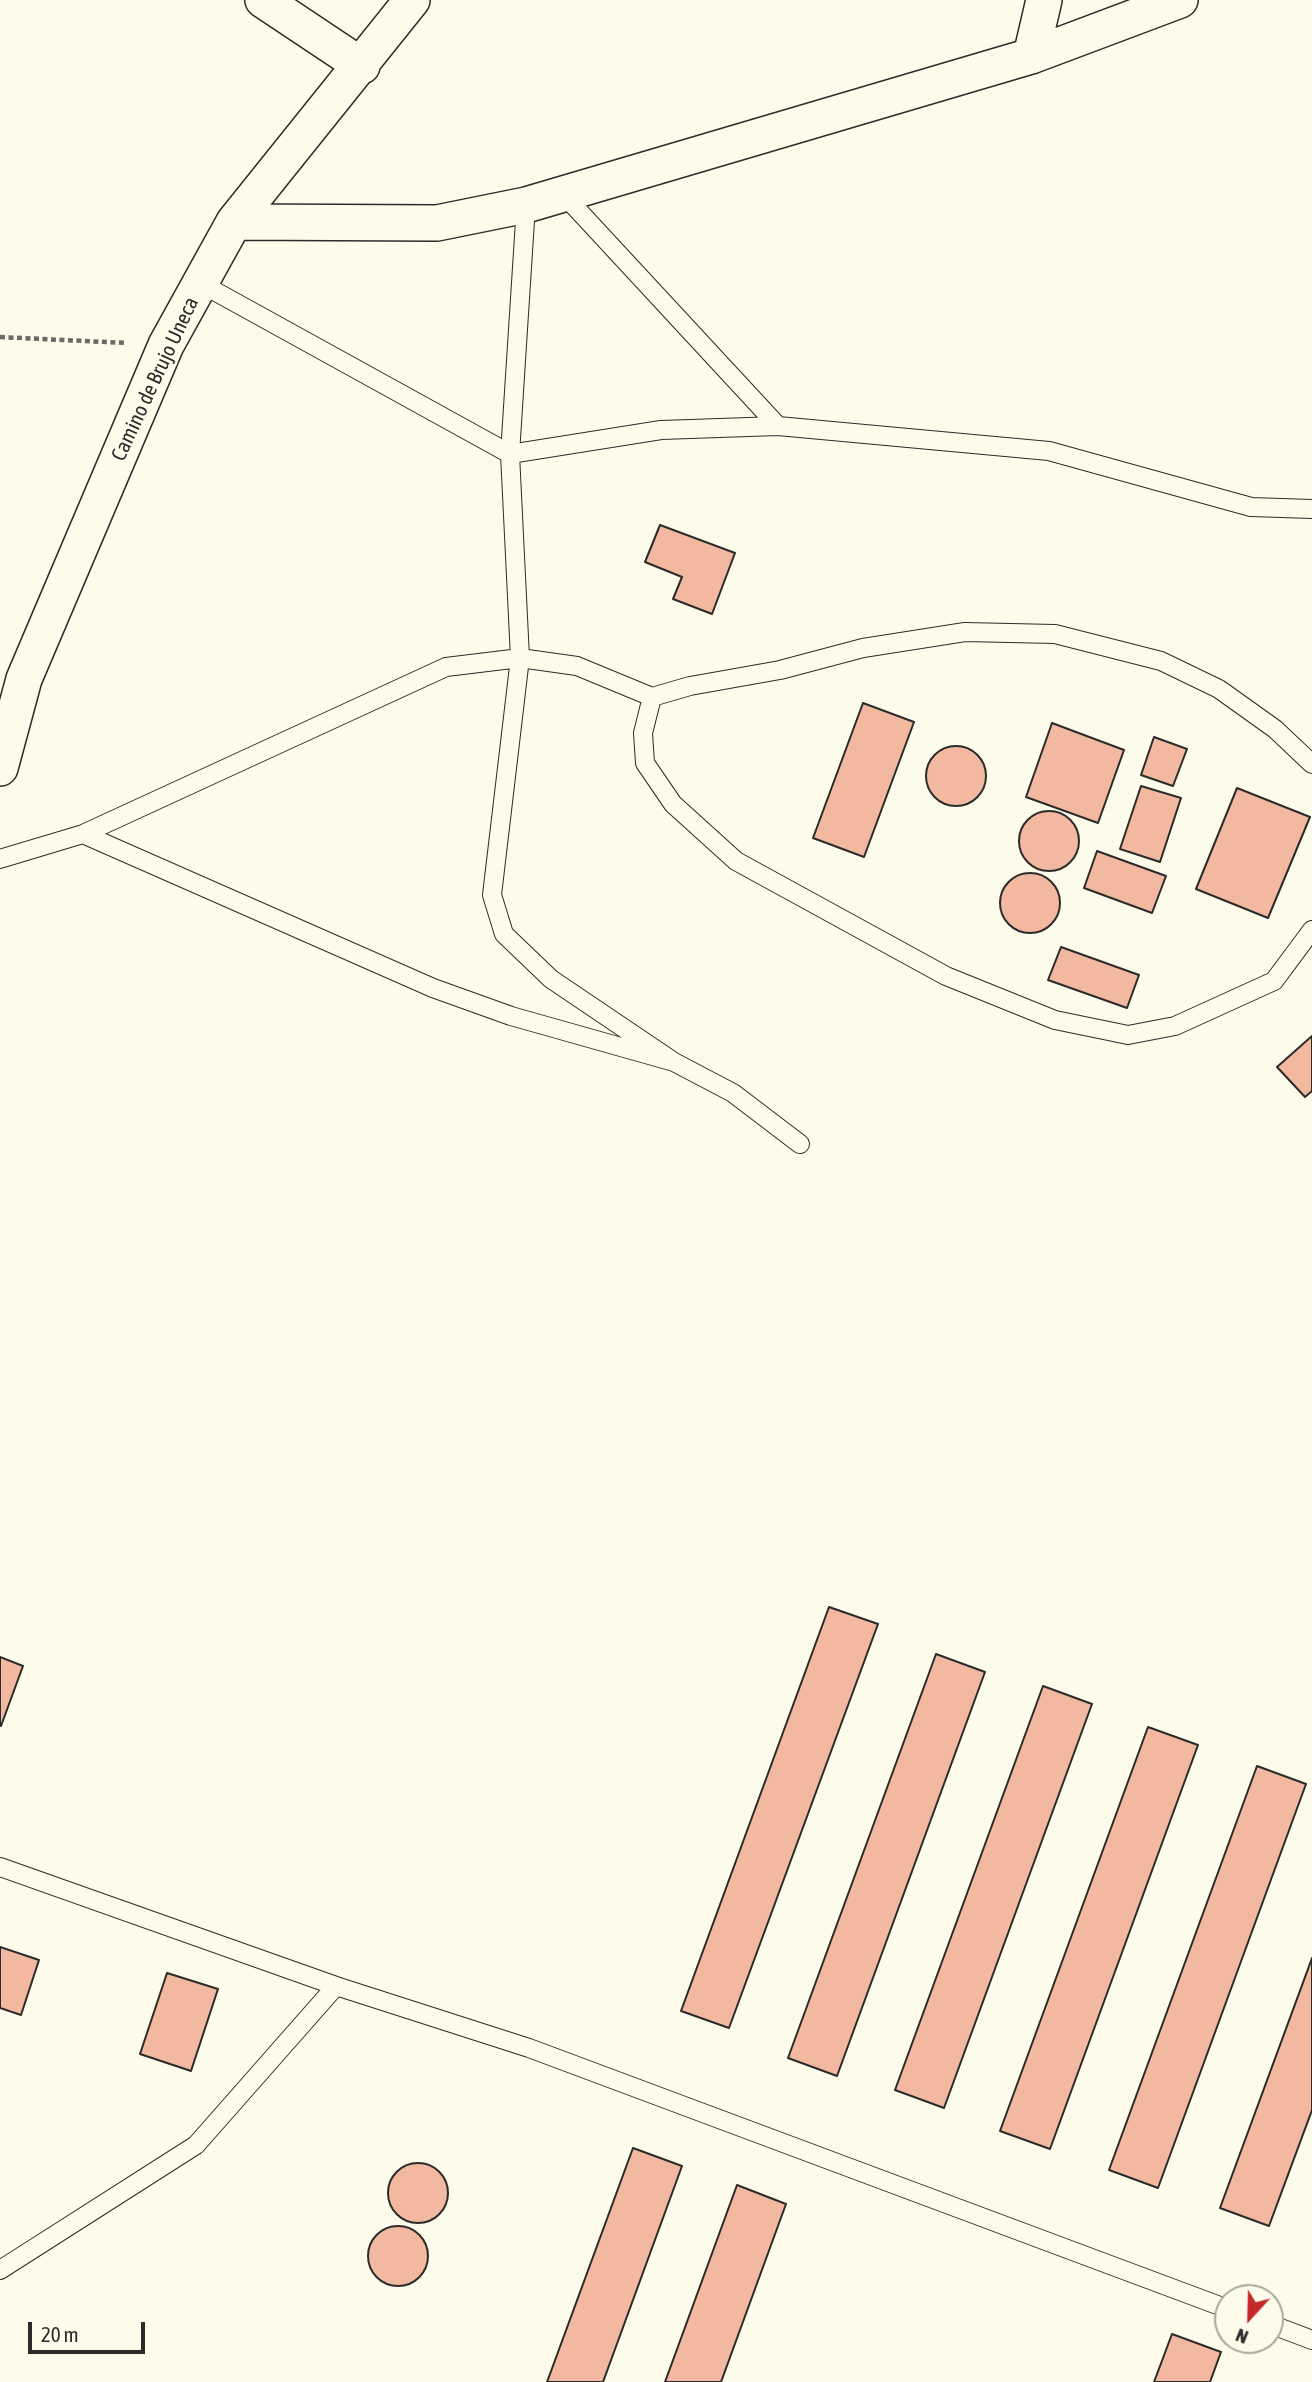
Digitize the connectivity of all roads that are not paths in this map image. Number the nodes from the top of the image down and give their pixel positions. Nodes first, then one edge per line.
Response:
1 (263, 0) edge
2 (412, 0) edge
3 (1044, 0) edge
4 (1180, 0) edge
5 (1031, 56) junction
6 (362, 65) junction
7 (563, 194) junction
8 (526, 205) junction
9 (234, 222) junction
10 (200, 283) junction
11 (778, 426) junction
12 (510, 454) junction
13 (1312, 509) edge
14 (520, 658) junction
15 (652, 698) junction
16 (1312, 764) edge
17 (0, 768) edge
18 (83, 834) junction
19 (0, 859) edge
20 (1312, 930) edge
21 (674, 1062) junction
22 (800, 1144) dead end
23 (0, 1867) edge
24 (336, 1986) junction
25 (0, 2270) edge
26 (1214, 2304) edge
27 (1284, 2329) edge
28 (1312, 2340) edge

1 - 6 street
2 - 6 street, Camino de Brujo Uneca
3 - 5 street
4 - 5 street
5 - 7 street
6 - 9 street, Camino de Brujo Uneca
7 - 8 street
7 - 11 lane
8 - 9 street
8 - 12 lane
9 - 10 street, Camino de Brujo Uneca
10 - 12 lane
10 - 17 street, Camino de Brujo Uneca
11 - 12 lane
11 - 13 lane
12 - 14 lane
14 - 15 lane
14 - 18 lane
14 - 21 lane
15 - 16 lane
15 - 20 lane
18 - 19 lane
18 - 21 lane
21 - 22 lane
23 - 24 lane
24 - 25 lane
24 - 26 lane
27 - 28 lane

